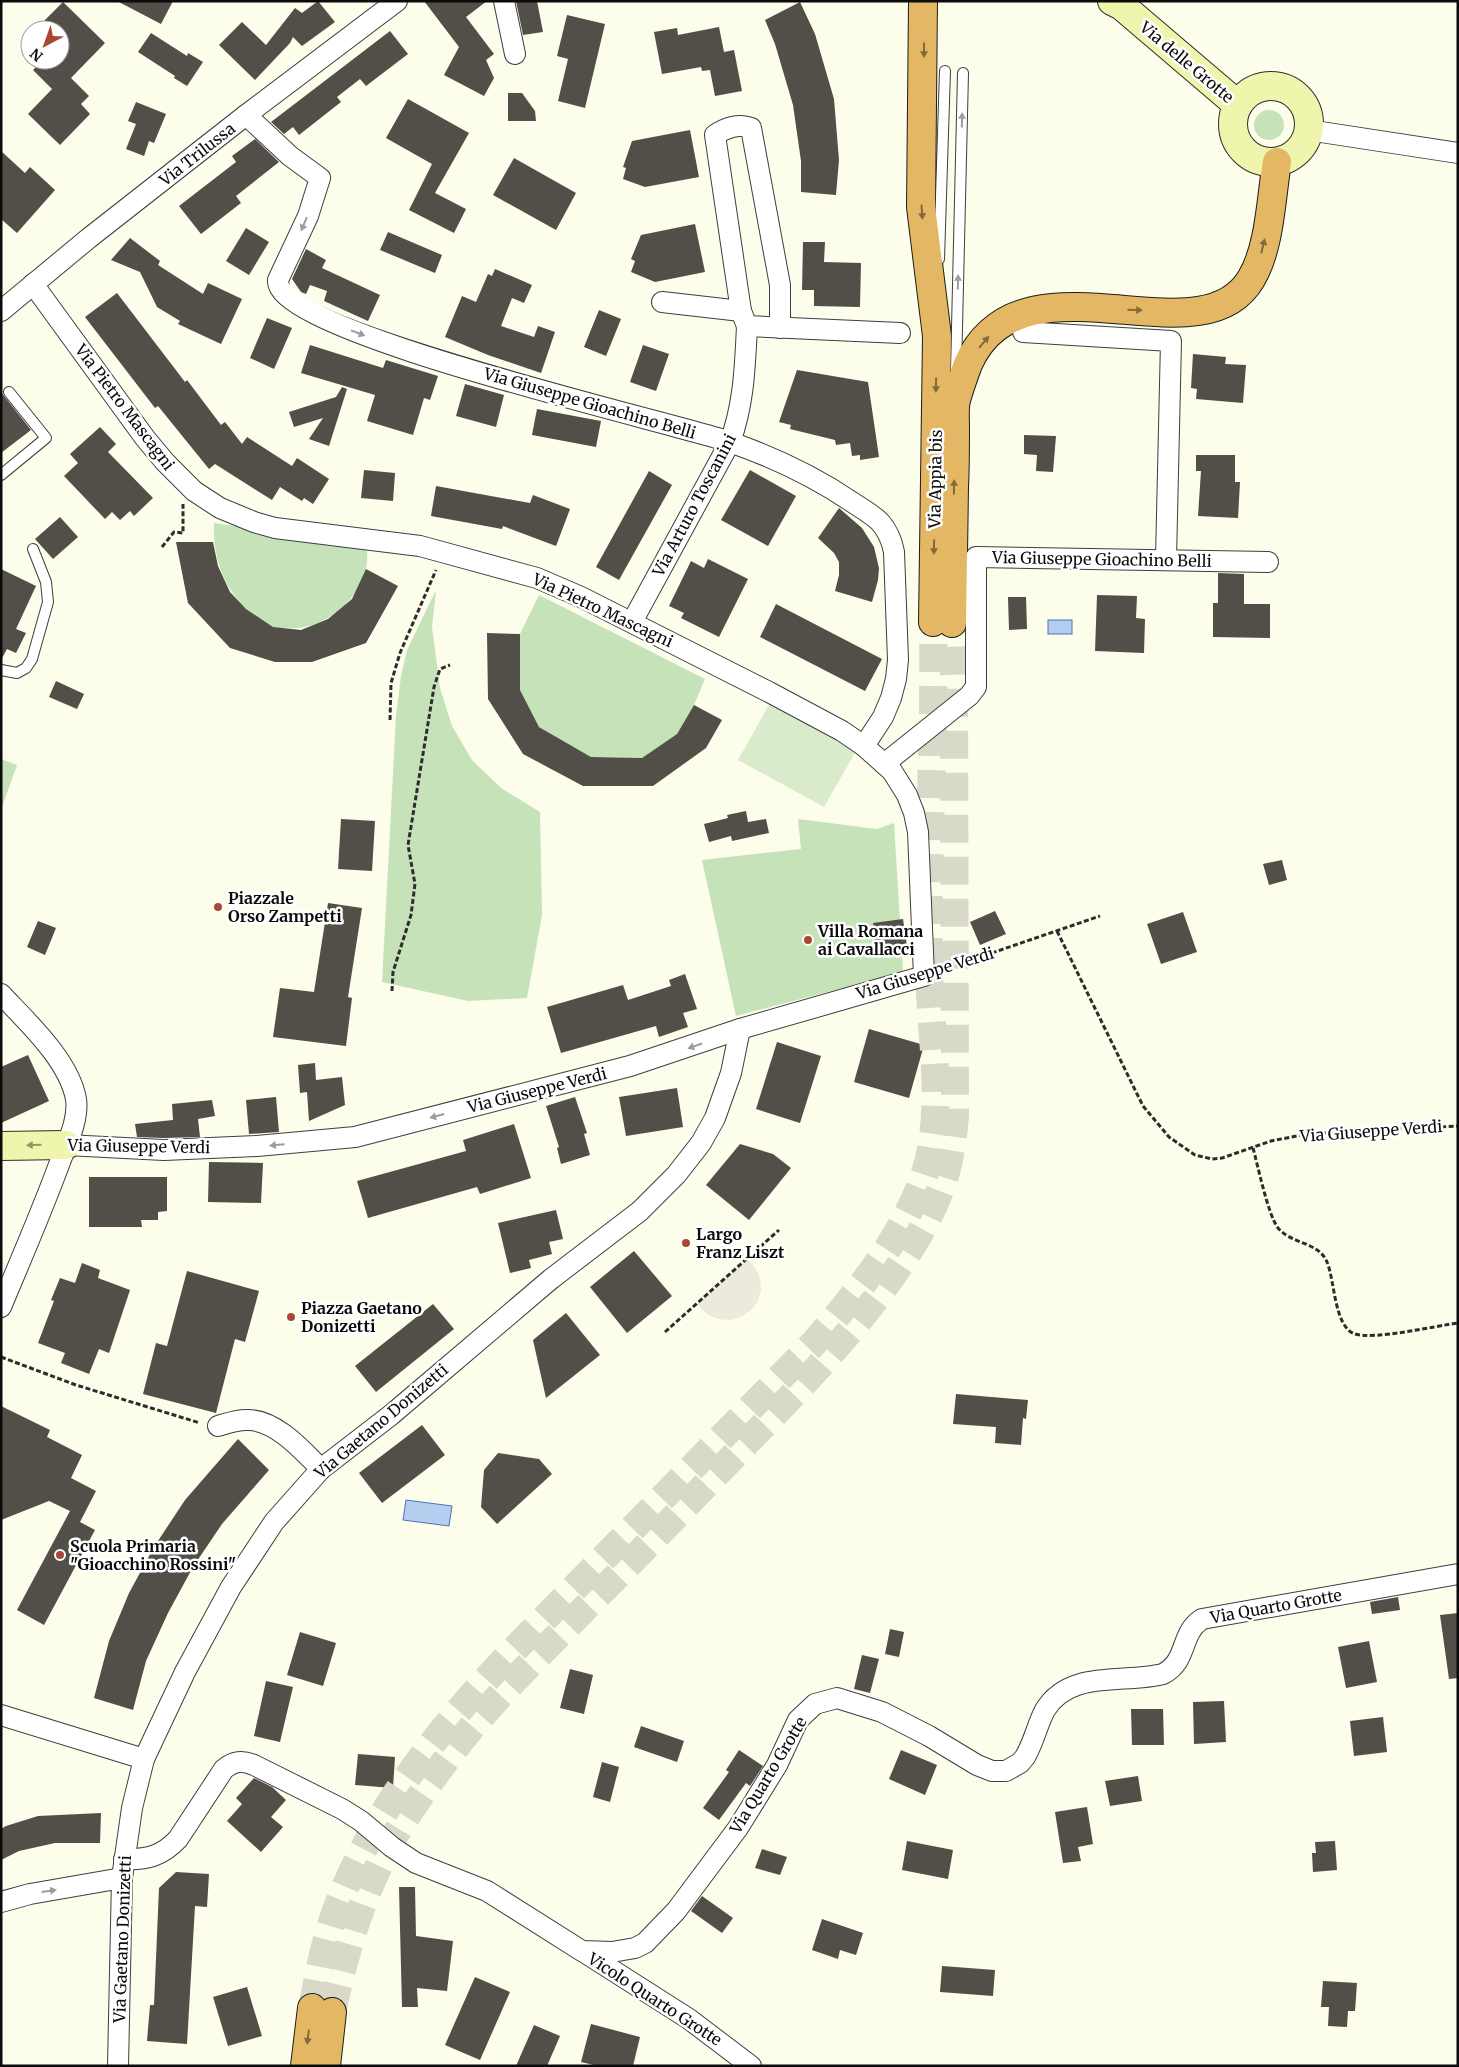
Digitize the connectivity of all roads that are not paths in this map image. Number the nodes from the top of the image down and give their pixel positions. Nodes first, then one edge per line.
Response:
1 (397, 1) edge
2 (504, 1) edge
3 (923, 1) edge
4 (1118, 3) edge
5 (515, 54) dead end
6 (945, 71) dead end
7 (963, 73) dead end
8 (1238, 105) junction
9 (246, 115) junction
10 (1308, 130) junction
11 (1458, 153) edge
12 (1277, 162) junction
13 (34, 284) junction
14 (662, 302) dead end
15 (1, 311) edge
16 (744, 319) junction
17 (780, 328) junction
18 (1024, 332) dead end
19 (900, 333) dead end
20 (937, 336) junction
21 (9, 392) dead end
22 (956, 401) junction
23 (730, 442) junction
24 (1, 475) edge
25 (33, 549) dead end
26 (1166, 559) junction
27 (1268, 562) dead end
28 (632, 622) junction
29 (1, 670) edge
30 (864, 746) junction
31 (884, 764) junction
32 (924, 976) joint
33 (1, 994) edge
34 (740, 1029) junction
35 (66, 1145) junction
36 (1, 1146) edge
37 (1, 1307) edge
38 (218, 1426) road end
39 (321, 1469) junction
40 (1458, 1574) edge
41 (1, 1715) edge
42 (144, 1759) junction
43 (123, 1868) junction
44 (1, 1902) edge
45 (582, 1951) junction
46 (123, 2065) edge
47 (305, 2066) edge
48 (326, 2066) edge
49 (751, 2066) edge

1 - 9 street, Via Trilussa
2 - 5 street
3 -> 20 highway, Via Appia bis
4 - 8 street, Via delle Grotte
6 - 20 lane
22 -> 7 lane
8 - 10 street, Via delle Grotte
8 - 12 street, Via delle Grotte
9 - 13 street, Via Trilussa
9 -> 23 street, Via Giuseppe Gioachino Belli
10 - 11 street
10 - 12 street
22 -> 12 highway, Via Appia bis
13 - 15 street, Via Trilussa
13 - 28 street, Via Pietro Mascagni
14 - 16 street
16 - 17 street
16 - 17 street, Via Arturo Toscanini
16 - 23 street, Via Arturo Toscanini
17 - 19 street
18 - 26 street
20 -> 22 highway, Via Appia bis
21 - 24 lane
23 - 28 street, Via Arturo Toscanini
23 - 30 street, Via Giuseppe Gioachino Belli
25 - 29 lane
26 - 27 street, Via Giuseppe Gioachino Belli
26 - 31 street, Via Giuseppe Gioachino Belli
28 - 30 street, Via Pietro Mascagni
30 - 31 street, Via Pietro Mascagni
31 - 32 street, Via Pietro Mascagni
32 - 34 street, Via Giuseppe Verdi
33 - 35 street
34 -> 35 street, Via Giuseppe Verdi
34 - 39 street, Via Gaetano Donizetti
35 -> 36 street, Via Giuseppe Verdi
35 - 37 street
38 - 39 street
39 - 42 street, Via Gaetano Donizetti
40 - 45 street, Via Quarto Grotte
41 - 42 street
42 - 43 street, Via Gaetano Donizetti
44 -> 43 street
43 - 45 street
43 - 46 street, Via Gaetano Donizetti
45 - 49 street, Vicolo Quarto Grotte
48 -> 47 highway

